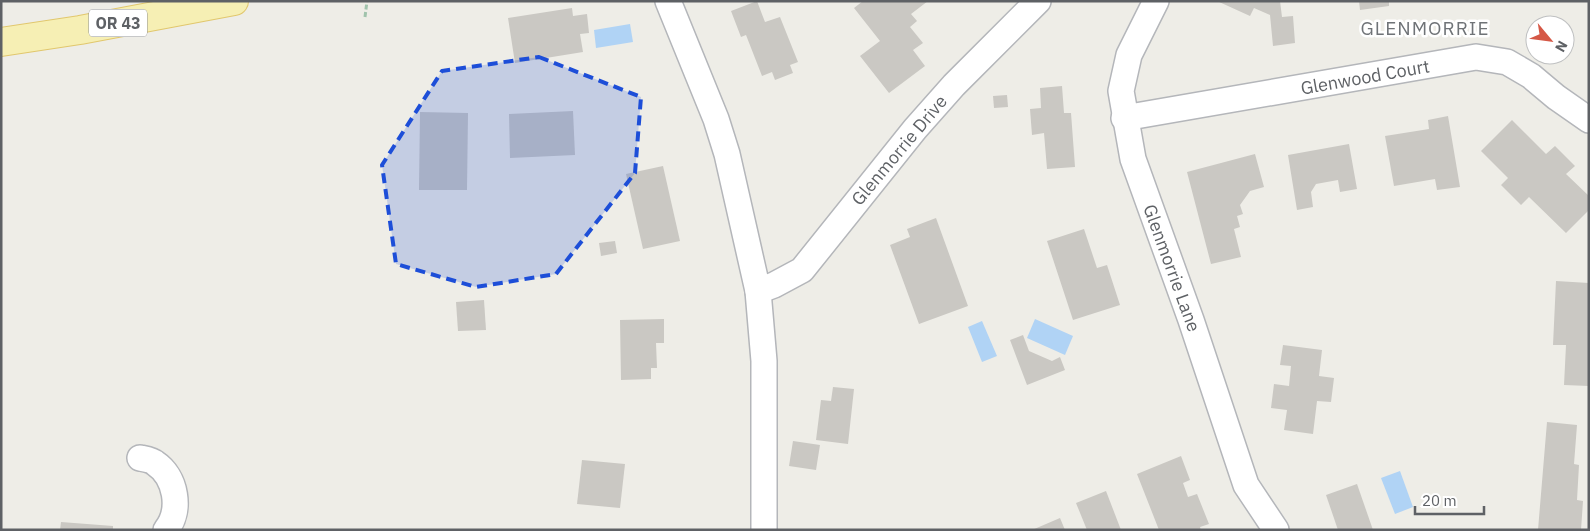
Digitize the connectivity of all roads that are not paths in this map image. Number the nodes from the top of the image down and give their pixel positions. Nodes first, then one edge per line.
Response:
1 (234, 1) edge
2 (668, 1) edge
3 (1038, 1) edge
4 (1156, 1) edge
5 (1, 42) edge
6 (1124, 118) junction
7 (1589, 120) edge
8 (758, 291) junction
9 (140, 458) dead end
10 (166, 530) edge
11 (764, 530) edge
12 (1276, 530) edge

1 - 5 main road, OR 43
2 - 8 street
3 - 8 street, Glenmorrie Drive
4 - 6 street, Glenmorrie Lane
6 - 7 street, Glenwood Court
6 - 12 street, Glenmorrie Lane
8 - 11 street
9 - 10 street

